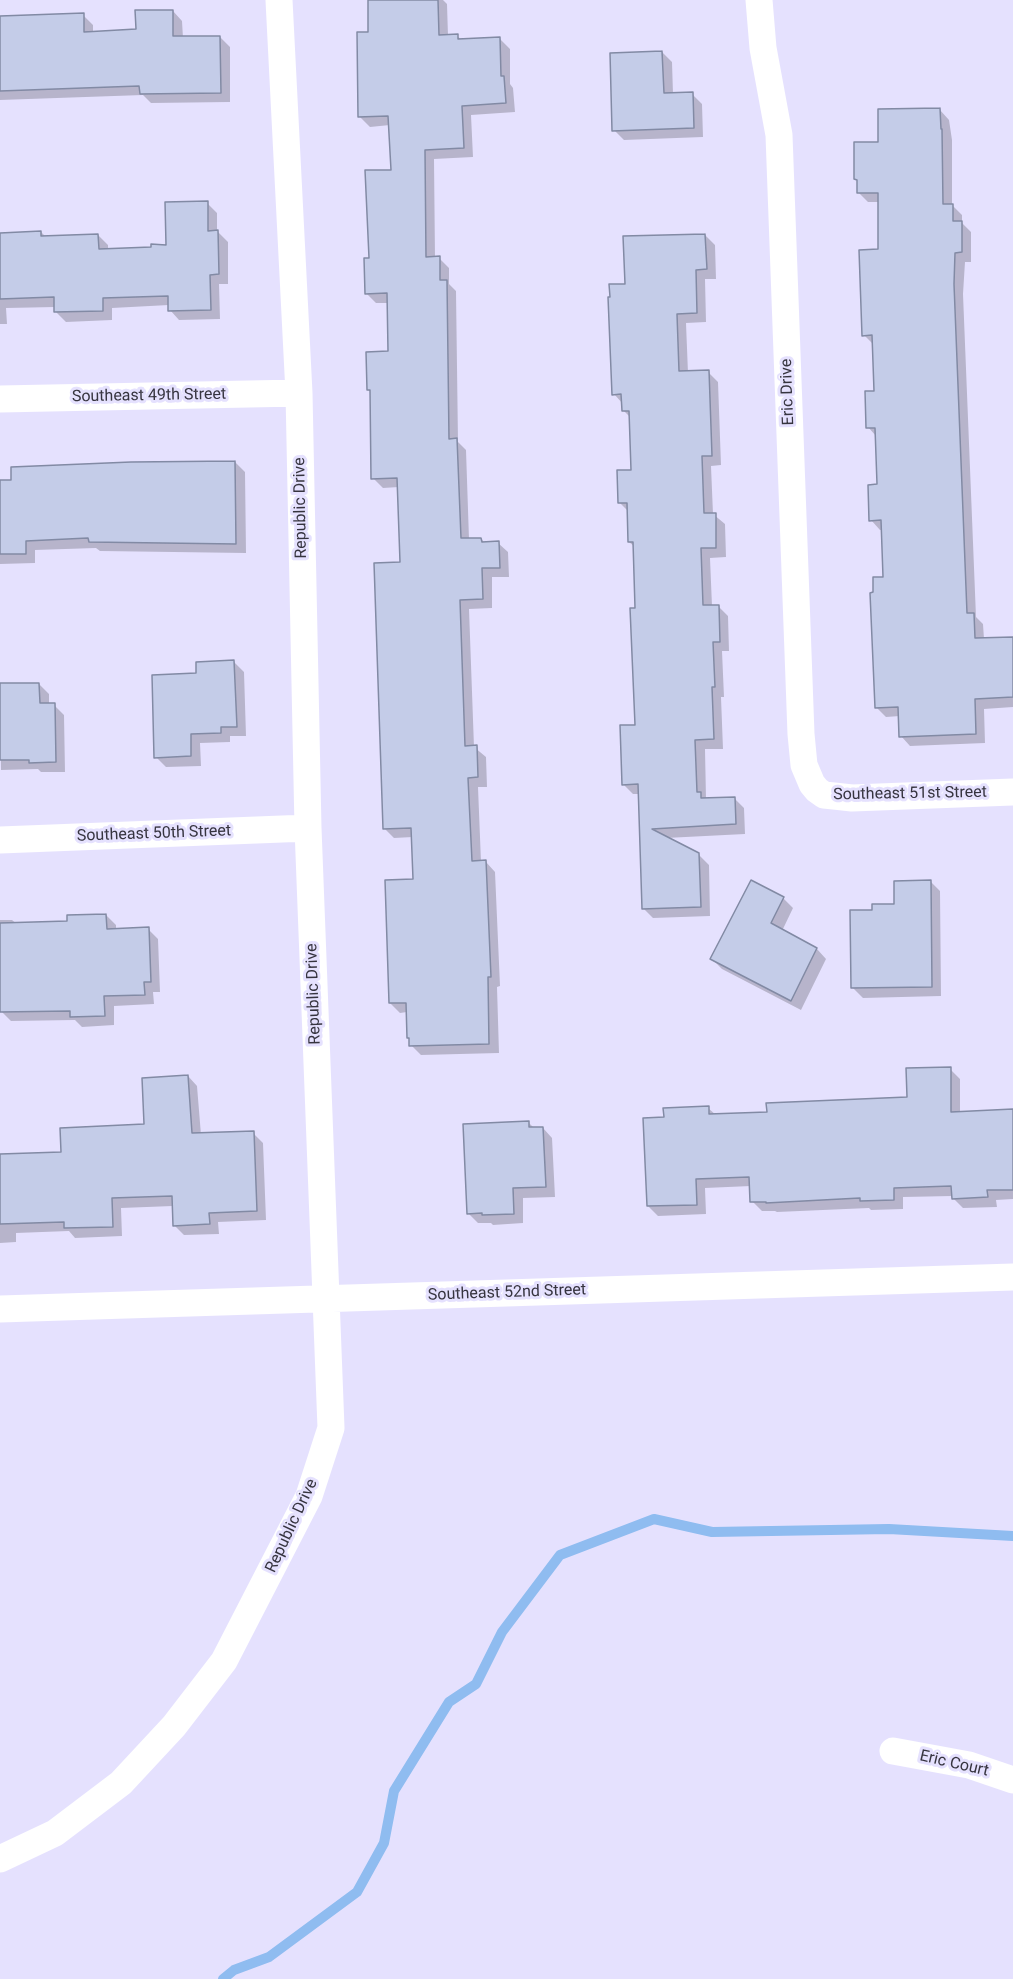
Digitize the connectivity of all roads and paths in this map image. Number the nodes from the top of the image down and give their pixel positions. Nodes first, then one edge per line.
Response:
1 (279, 0) edge
2 (759, 0) edge
3 (299, 393) junction
4 (0, 399) edge
5 (812, 784) joint
6 (1013, 792) edge
7 (308, 828) junction
8 (0, 840) edge
9 (1013, 1277) edge
10 (325, 1299) junction
11 (0, 1309) edge
12 (894, 1750) dead end
13 (1013, 1780) edge
14 (0, 1859) edge

1 - 3 street, Republic Drive
2 - 5 street, Eric Drive
3 - 4 street, Southeast 49th Street
3 - 7 street, Republic Drive
5 - 6 street, Southeast 51st Street
7 - 8 street, Southeast 50th Street
7 - 10 street, Republic Drive
9 - 10 street, Southeast 52nd Street
10 - 11 street, Southeast 52nd Street
10 - 14 street, Republic Drive
12 - 13 street, Eric Court

